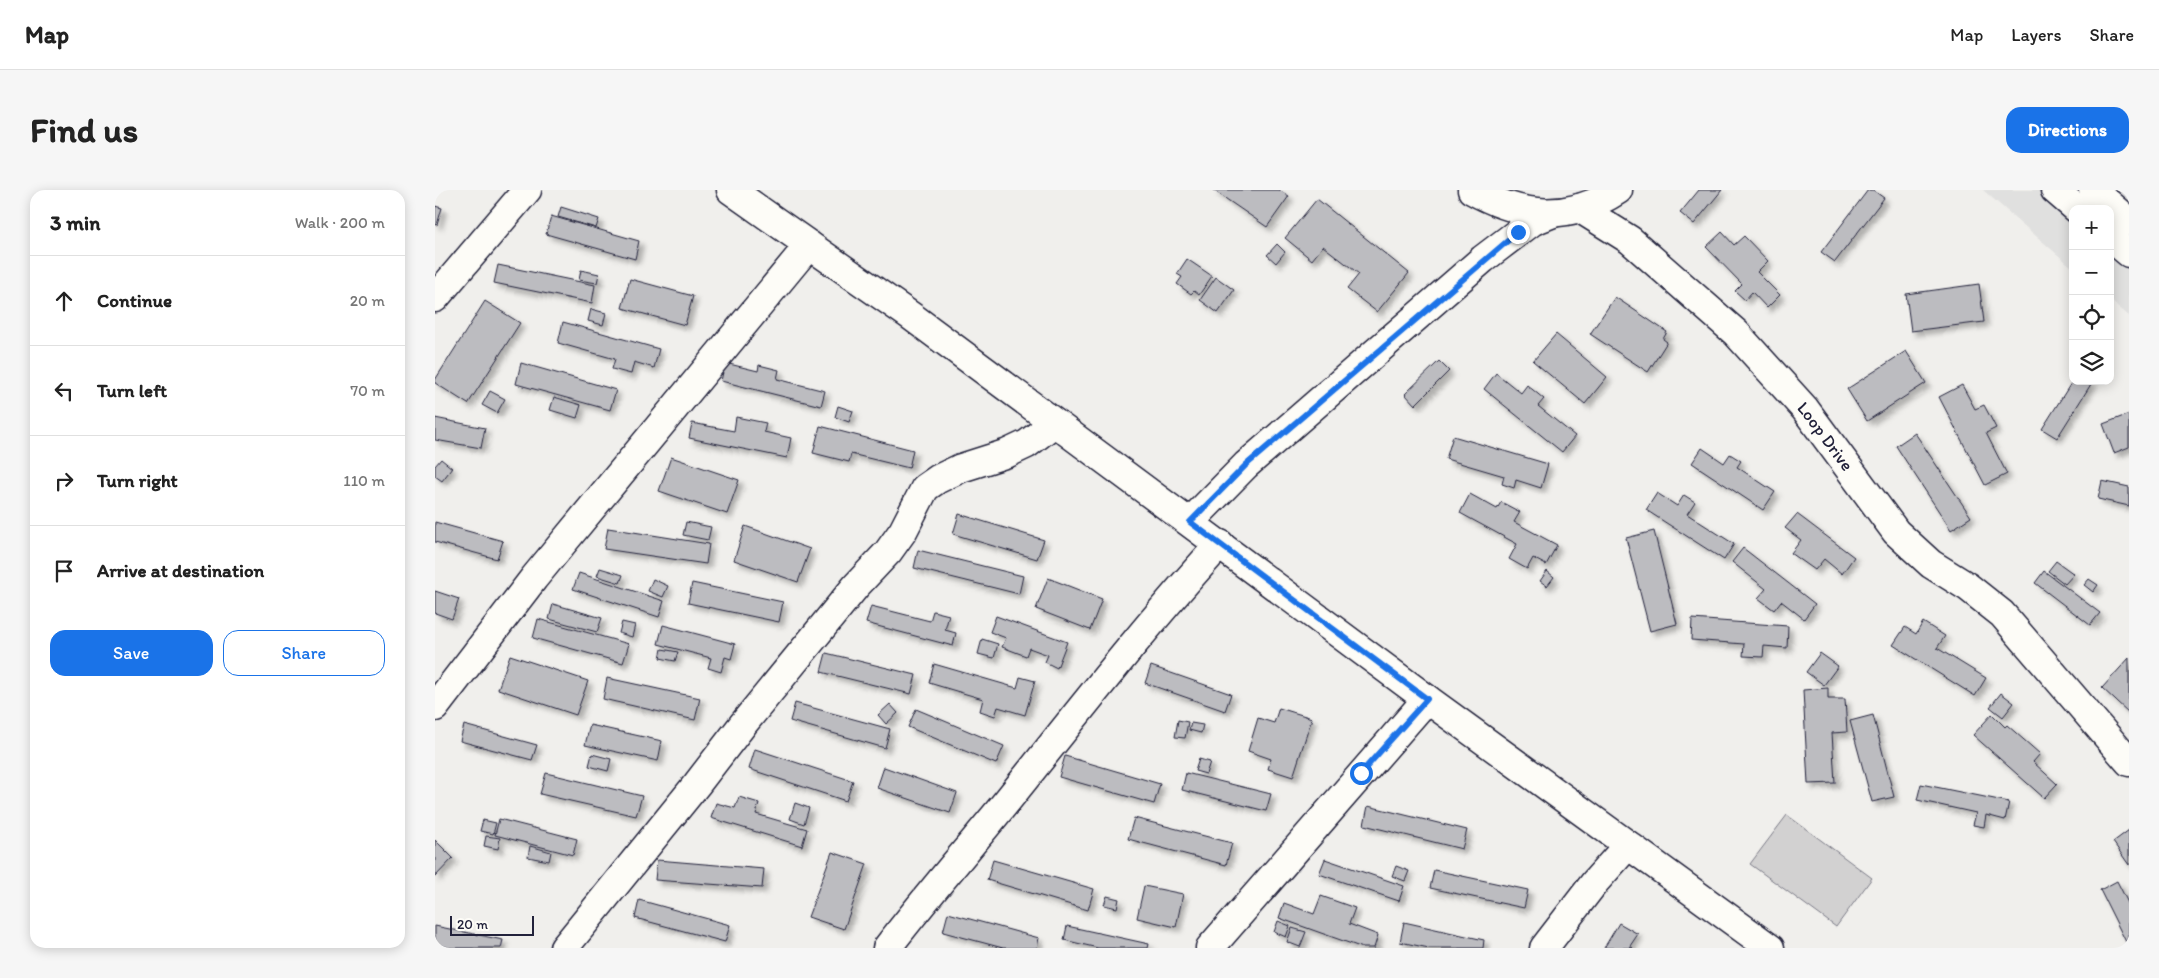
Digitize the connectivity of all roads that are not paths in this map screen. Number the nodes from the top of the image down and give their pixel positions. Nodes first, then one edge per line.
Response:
1 (527, 190) edge
2 (731, 190) edge
3 (1472, 190) edge
4 (1618, 190) edge
5 (2055, 190) edge
6 (2093, 190) edge
7 (2072, 205) edge
8 (1579, 208) junction
9 (1553, 213) junction
10 (2129, 222) edge
11 (2114, 241) edge
12 (809, 245) junction
13 (2129, 254) edge
14 (435, 298) edge
15 (1053, 423) junction
16 (1190, 522) junction
17 (1220, 544) junction
18 (1427, 699) junction
19 (435, 707) edge
20 (2129, 762) edge
21 (1628, 846) junction
22 (564, 948) edge
23 (887, 948) edge
24 (1210, 948) edge
25 (1544, 948) edge
26 (1770, 948) edge

1 - 14 street
2 - 12 street
3 - 9 street
4 - 8 street
5 - 7 street
6 - 10 street
8 - 9 street
8 - 20 street, Loop Drive
9 - 16 street
11 - 13 street
12 - 15 street
12 - 19 street
15 - 16 street
15 - 22 street
16 - 17 street
17 - 18 street
17 - 23 street
18 - 21 street
18 - 24 street
21 - 25 street
21 - 26 street

